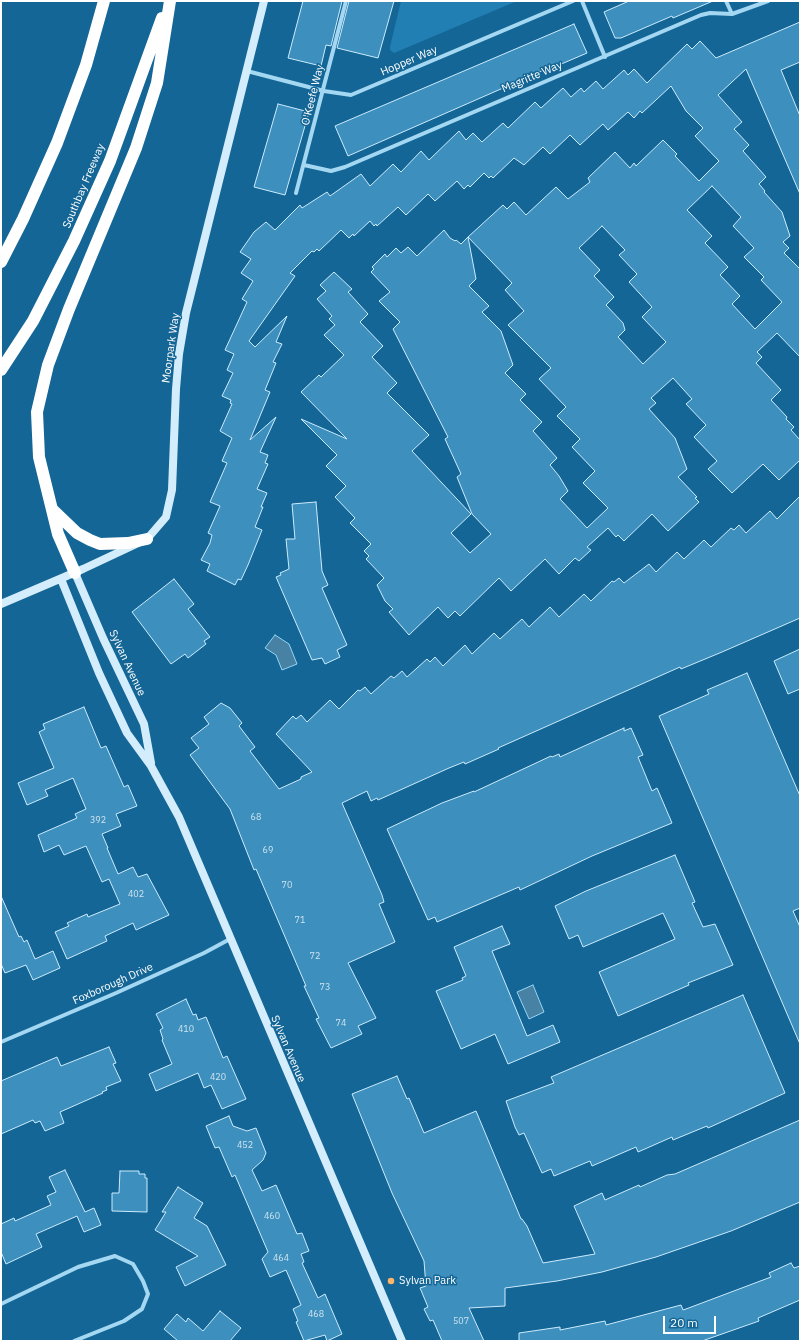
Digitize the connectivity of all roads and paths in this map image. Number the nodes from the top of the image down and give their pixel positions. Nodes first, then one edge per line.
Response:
1 (104, 1) edge
2 (169, 1) edge
3 (264, 1) edge
4 (346, 1) edge
5 (573, 1) edge
6 (582, 1) edge
7 (726, 1) edge
8 (768, 1) edge
9 (732, 14) junction
10 (605, 56) junction
11 (247, 71) junction
12 (324, 91) junction
13 (304, 165) junction
14 (296, 193) dead end
15 (1, 262) edge
16 (1, 370) edge
17 (52, 508) junction
18 (147, 539) junction
19 (75, 573) junction
20 (60, 579) junction
21 (1, 604) edge
22 (152, 766) junction
23 (230, 939) junction
24 (1, 1042) edge
25 (1, 1304) edge
26 (74, 1341) edge
27 (402, 1341) edge

1 - 15 highway
2 - 16 highway, Southbay Freeway
2 - 17 highway
3 - 11 street, Moorpark Way
4 - 12 street, O'Keefe Way
5 - 12 street, Hopper Way
6 - 10 street
7 - 9 street
8 - 9 street, Magritte Way
9 - 10 street, Magritte Way
10 - 13 street, Magritte Way
11 - 12 street, Hopper Way
11 - 18 street, Moorpark Way
12 - 13 street, O'Keefe Way
13 - 14 street, O'Keefe Way
17 - 18 highway
17 - 19 highway
18 - 19 street, Moorpark Way
19 - 20 street, Moorpark Way
19 - 22 street, Sylvan Avenue
20 - 21 street, Moorpark Way
20 - 22 street, Sylvan Avenue
22 - 23 street, Sylvan Avenue
23 - 24 street, Foxborough Drive
23 - 27 street, Sylvan Avenue
25 - 26 street

